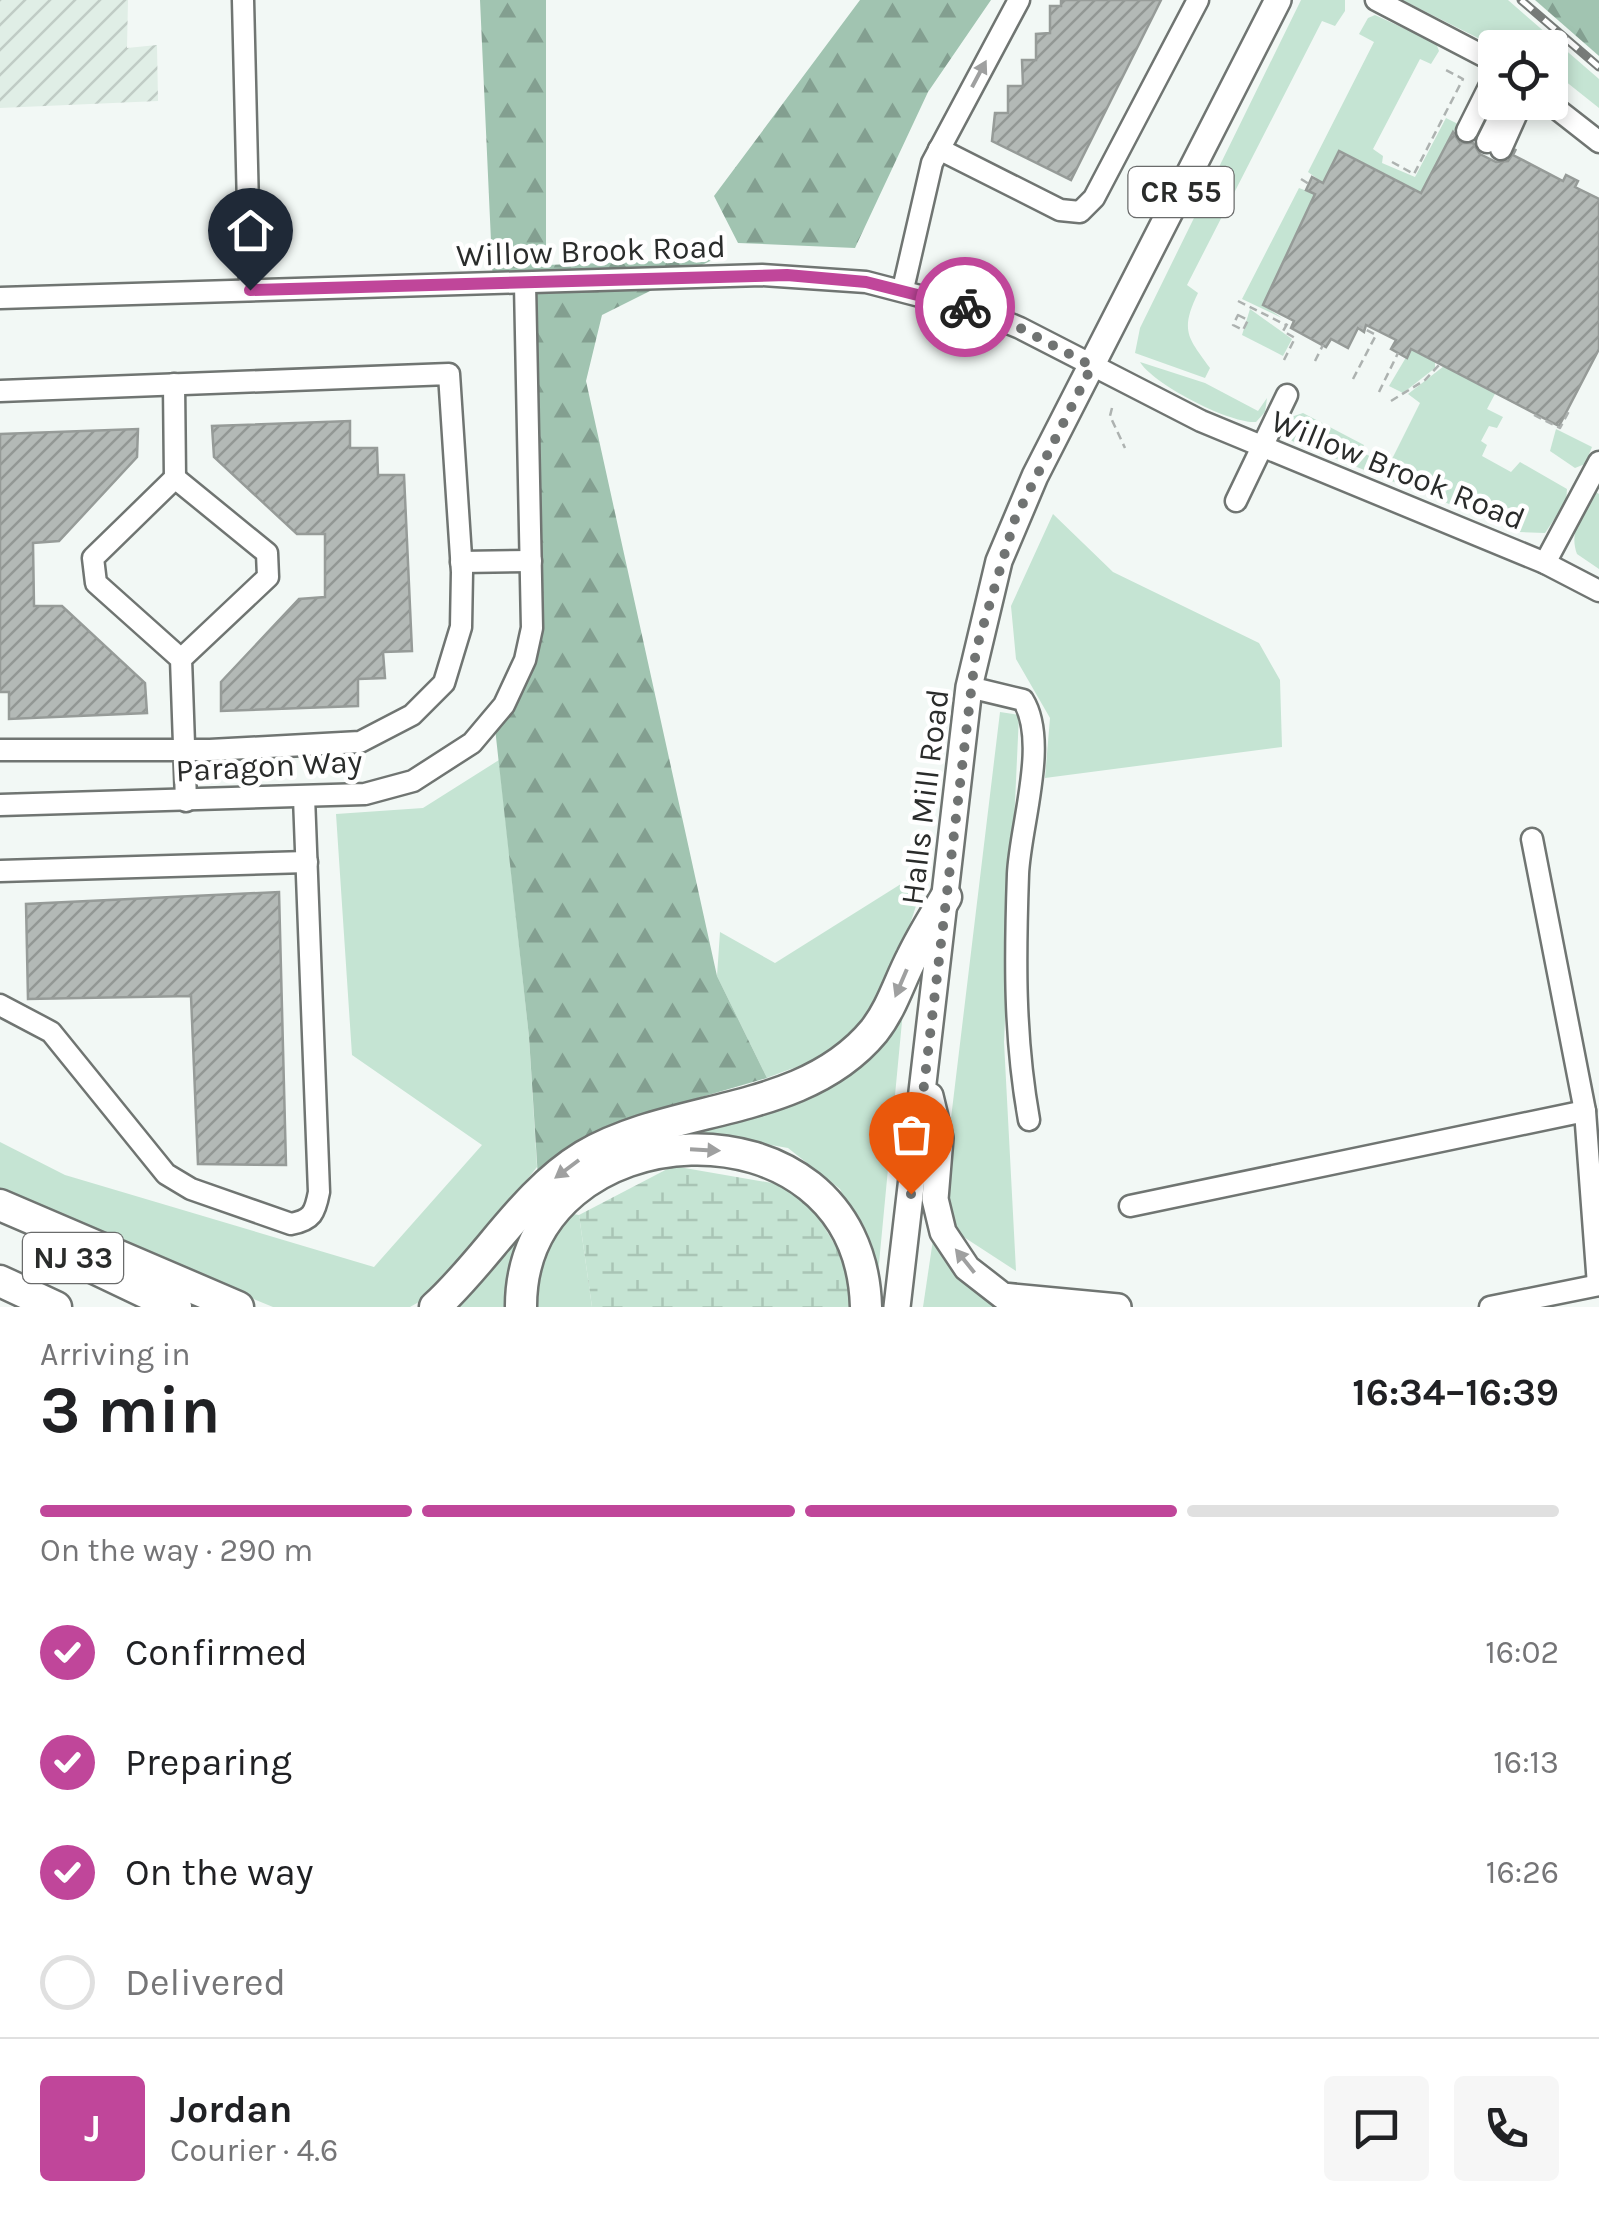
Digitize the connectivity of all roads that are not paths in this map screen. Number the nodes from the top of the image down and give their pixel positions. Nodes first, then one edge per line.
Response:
1 (242, 0) edge
2 (1019, 0) edge
3 (1198, 0) edge
4 (1376, 0) edge
5 (1272, 6) edge
6 (1478, 53) edge
7 (1568, 118) edge
8 (1487, 120) edge
9 (1489, 120) edge
10 (1496, 120) edge
11 (1504, 120) edge
12 (1483, 140) junction
13 (1599, 142) edge
14 (939, 149) junction
15 (525, 284) junction
16 (903, 289) junction
17 (250, 290) junction
18 (0, 298) edge
19 (1092, 366) junction
20 (174, 384) junction
21 (0, 391) edge
22 (1287, 395) dead end
23 (1262, 446) junction
24 (1599, 462) edge
25 (175, 478) junction
26 (1236, 501) dead end
27 (531, 561) junction
28 (461, 562) junction
29 (1546, 562) junction
30 (1599, 591) edge
31 (181, 658) junction
32 (969, 687) junction
33 (0, 750) edge
34 (184, 750) junction
35 (304, 797) junction
36 (186, 801) junction
37 (0, 805) edge
38 (1532, 838) dead end
39 (307, 862) junction
40 (0, 871) edge
41 (946, 897) junction
42 (0, 1005) edge
43 (926, 1076) junction
44 (1584, 1111) junction
45 (1029, 1120) dead end
46 (0, 1206) edge
47 (1130, 1206) dead end
48 (0, 1224) edge
49 (0, 1281) edge
50 (1599, 1285) edge
51 (56, 1307) edge
52 (176, 1307) edge
53 (238, 1307) edge
54 (435, 1307) edge
55 (521, 1307) edge
56 (866, 1307) edge
57 (897, 1307) edge
58 (1118, 1307) edge
59 (1490, 1307) edge

1 - 17 street
14 -> 2 street
3 - 14 street
4 - 6 street
5 - 19 main road, Halls Mill Road / CR 55
7 - 13 street
8 - 12 street
9 - 12 street
10 - 12 street
11 - 12 street
14 - 16 street
15 - 16 street, Willow Brook Road
15 - 17 street, Willow Brook Road
15 - 27 street, Paragon Way
16 - 19 street, Willow Brook Road
17 - 18 street, Willow Brook Road
19 - 23 street, Willow Brook Road
19 - 32 main road, Halls Mill Road / CR 55
20 - 21 street
20 - 25 street
20 - 28 street
22 - 23 street
23 - 26 street
23 - 29 street, Willow Brook Road
24 - 29 street
25 - 31 street
25 - 31 street
27 - 28 street
27 - 35 street, Paragon Way
28 - 34 street
29 - 30 street, Willow Brook Road
31 - 34 street
32 - 41 main road, Halls Mill Road / CR 55
32 - 45 street
33 - 34 street
34 - 36 street
35 - 36 street, Paragon Way
35 - 39 street
36 - 37 street, Paragon Way
38 - 44 street
39 - 40 street
39 - 42 street
41 - 43 main road, Halls Mill Road / CR 55
41 -> 54 highway
43 - 57 main road, Halls Mill Road / CR 55
58 -> 43 main road
44 - 47 street
44 - 50 street
46 - 53 highway
48 - 52 highway, NJ 33
49 - 51 highway, NJ 33
50 - 59 street
55 -> 56 highway

